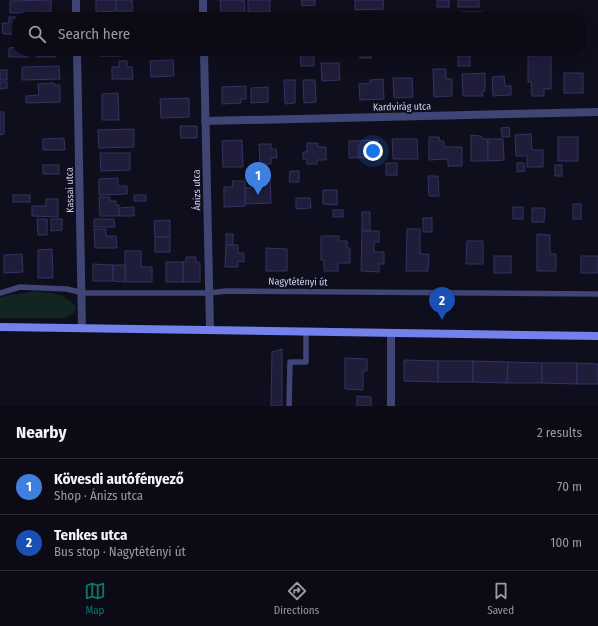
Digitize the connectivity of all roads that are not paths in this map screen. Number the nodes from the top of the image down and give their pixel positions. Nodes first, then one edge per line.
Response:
1 (76, 0) edge
2 (203, 0) edge
3 (76, 12) edge
4 (203, 12) edge
5 (77, 56) edge
6 (204, 56) edge
7 (598, 112) edge
8 (206, 121) junction
9 (0, 293) edge
10 (83, 293) junction
11 (210, 293) junction
12 (598, 294) edge
13 (0, 327) edge
14 (82, 328) junction
15 (210, 330) junction
16 (306, 332) junction
17 (391, 333) junction
18 (598, 336) edge
19 (289, 406) edge
20 (391, 406) edge

1 - 3 street
2 - 4 street
5 - 10 street, Kassai utca
6 - 8 street, Ánizs utca
7 - 8 street, Kardvirág utca
8 - 11 street, Ánizs utca
9 - 10 lane, Nagytétényi út
10 - 11 lane, Nagytétényi út
10 - 14 street, Kassai utca
11 - 12 lane, Nagytétényi út
11 - 15 street, Ánizs utca
13 - 14 main road
14 - 15 main road
15 - 16 main road
16 - 17 main road
16 - 19 lane
17 - 18 main road
17 - 20 street

